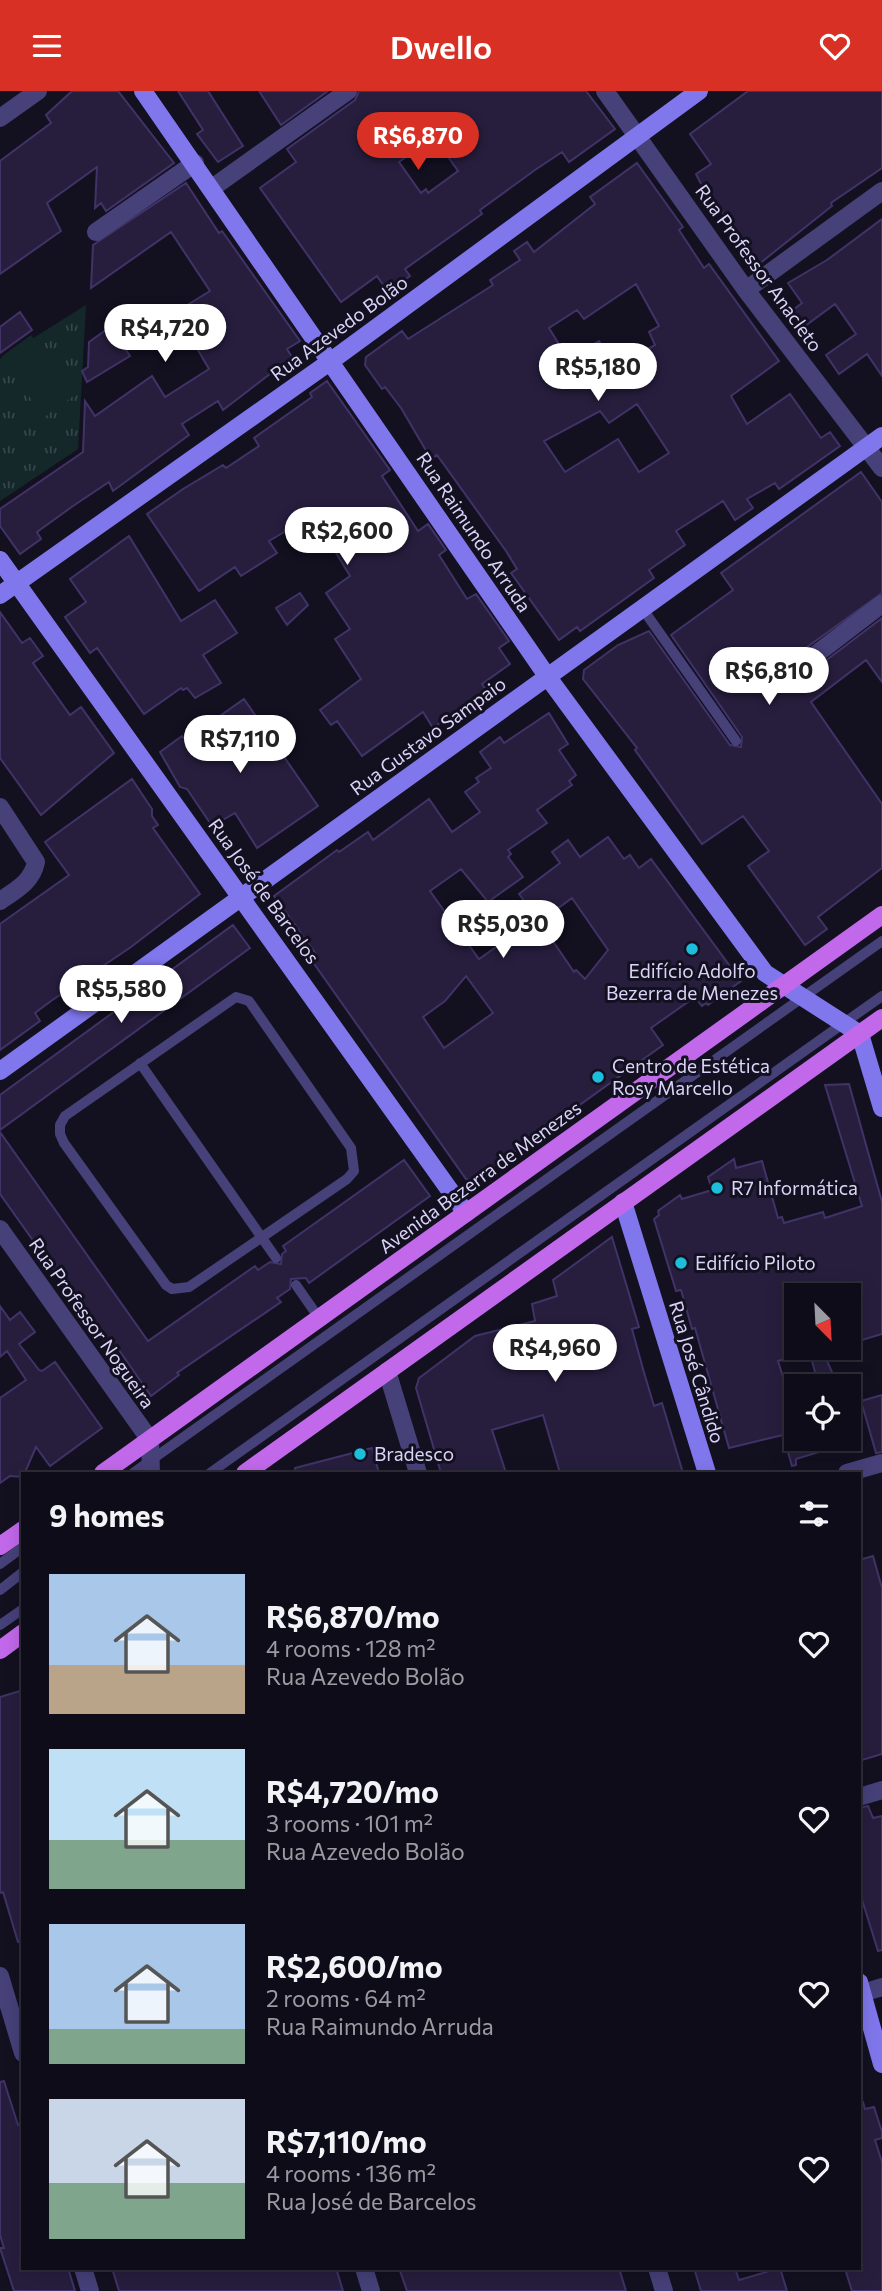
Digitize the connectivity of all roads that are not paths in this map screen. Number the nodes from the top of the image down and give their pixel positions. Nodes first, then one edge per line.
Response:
1 (38, 91) edge
2 (143, 91) edge
3 (348, 91) edge
4 (605, 91) edge
5 (699, 91) edge
6 (0, 118) edge
7 (637, 137) junction
8 (194, 163) junction
9 (212, 188) junction
10 (882, 191) edge
11 (96, 232) dead end
12 (746, 290) junction
13 (331, 361) junction
14 (882, 436) edge
15 (867, 447) junction
16 (882, 468) edge
17 (0, 560) edge
18 (16, 584) junction
19 (0, 595) edge
20 (882, 604) edge
21 (642, 608) junction
22 (806, 662) dead end
23 (547, 676) junction
24 (736, 741) dead end
25 (0, 807) edge
26 (243, 897) junction
27 (0, 901) edge
28 (882, 915) edge
29 (882, 941) edge
30 (785, 985) junction
31 (882, 990) edge
32 (882, 996) edge
33 (803, 997) junction
34 (871, 1002) junction
35 (882, 1018) edge
36 (842, 1022) junction
37 (860, 1034) junction
38 (140, 1063) junction
39 (0, 1071) edge
40 (882, 1108) edge
41 (623, 1202) junction
42 (466, 1213) junction
43 (0, 1229) edge
44 (262, 1237) junction
45 (276, 1258) dead end
46 (296, 1285) dead end
47 (320, 1318) junction
48 (387, 1371) junction
49 (149, 1440) junction
50 (882, 1463) edge
51 (147, 1470) edge
52 (104, 1472) edge
53 (211, 1472) edge
54 (246, 1472) edge
55 (418, 1472) edge
56 (707, 1472) edge
57 (850, 1472) edge
58 (21, 1531) edge
59 (0, 1546) edge
60 (21, 1548) edge
61 (0, 1564) edge
62 (21, 1574) edge
63 (0, 1590) edge
64 (21, 1610) edge
65 (0, 1625) edge
66 (21, 1634) edge
67 (0, 1650) edge
68 (882, 1790) edge
69 (861, 1796) edge
70 (0, 1976) edge
71 (882, 1987) edge
72 (861, 1990) edge
73 (861, 1993) edge
74 (21, 2046) edge
75 (882, 2064) edge
76 (84, 2270) edge
77 (366, 2270) edge
78 (658, 2270) edge
79 (90, 2291) edge
80 (371, 2291) edge
81 (664, 2291) edge

1 - 6 street
2 - 8 street, Rua Raimundo Arruda
3 - 9 street
4 - 7 street, Rua Professor Anacleto
5 - 7 street, Rua Azevedo Bolão
7 - 12 street, Rua Professor Anacleto
7 - 13 street, Rua Azevedo Bolão
8 - 9 street, Rua Raimundo Arruda
8 - 11 street
9 - 13 street, Rua Raimundo Arruda
10 - 12 street
12 - 15 street, Rua Professor Anacleto
13 - 18 street, Rua Azevedo Bolão
13 - 23 street, Rua Raimundo Arruda
14 - 15 street, Rua Gustavo Sampaio
15 - 16 street, Rua Professor Anacleto
15 - 21 street, Rua Gustavo Sampaio
17 - 18 street, Rua José de Barcelos
18 - 19 street, Rua Azevedo Bolão
18 - 26 street, Rua José de Barcelos
20 - 22 street
21 - 23 street, Rua Gustavo Sampaio
21 - 24 lane
23 - 26 street, Rua Gustavo Sampaio
23 - 30 street, Rua Raimundo Arruda
25 - 27 street
26 - 39 street, Rua Gustavo Sampaio
26 - 42 street, Rua José de Barcelos
28 - 30 main road, Avenida Bezerra de Menezes
29 - 33 lane
30 - 33 street, Rua Raimundo Arruda
30 - 42 main road, Avenida Bezerra de Menezes
31 - 34 lane
32 - 34 lane
33 - 36 street, Rua Raimundo Arruda
33 - 51 lane
34 - 36 lane
35 - 37 main road
36 - 37 street, Rua Raimundo Arruda
36 - 53 lane
37 - 40 street
37 - 41 main road
38 - 44 lane
38 - 44 lane
38 - 44 lane
41 - 48 main road
41 - 56 street, Rua José Cândido
42 - 47 main road, Avenida Bezerra de Menezes
43 - 49 street, Rua Professor Nogueira
44 - 45 lane
46 - 47 lane
47 - 49 main road, Avenida Bezerra de Menezes
48 - 54 main road
48 - 55 street
49 - 51 street
49 - 52 main road, Avenida Bezerra de Menezes
50 - 57 street
58 - 59 main road
60 - 61 lane
62 - 63 lane
64 - 65 lane
66 - 67 main road
68 - 69 street
70 - 74 street
71 - 72 street
73 - 75 street
76 - 79 street
77 - 80 street
78 - 81 street

